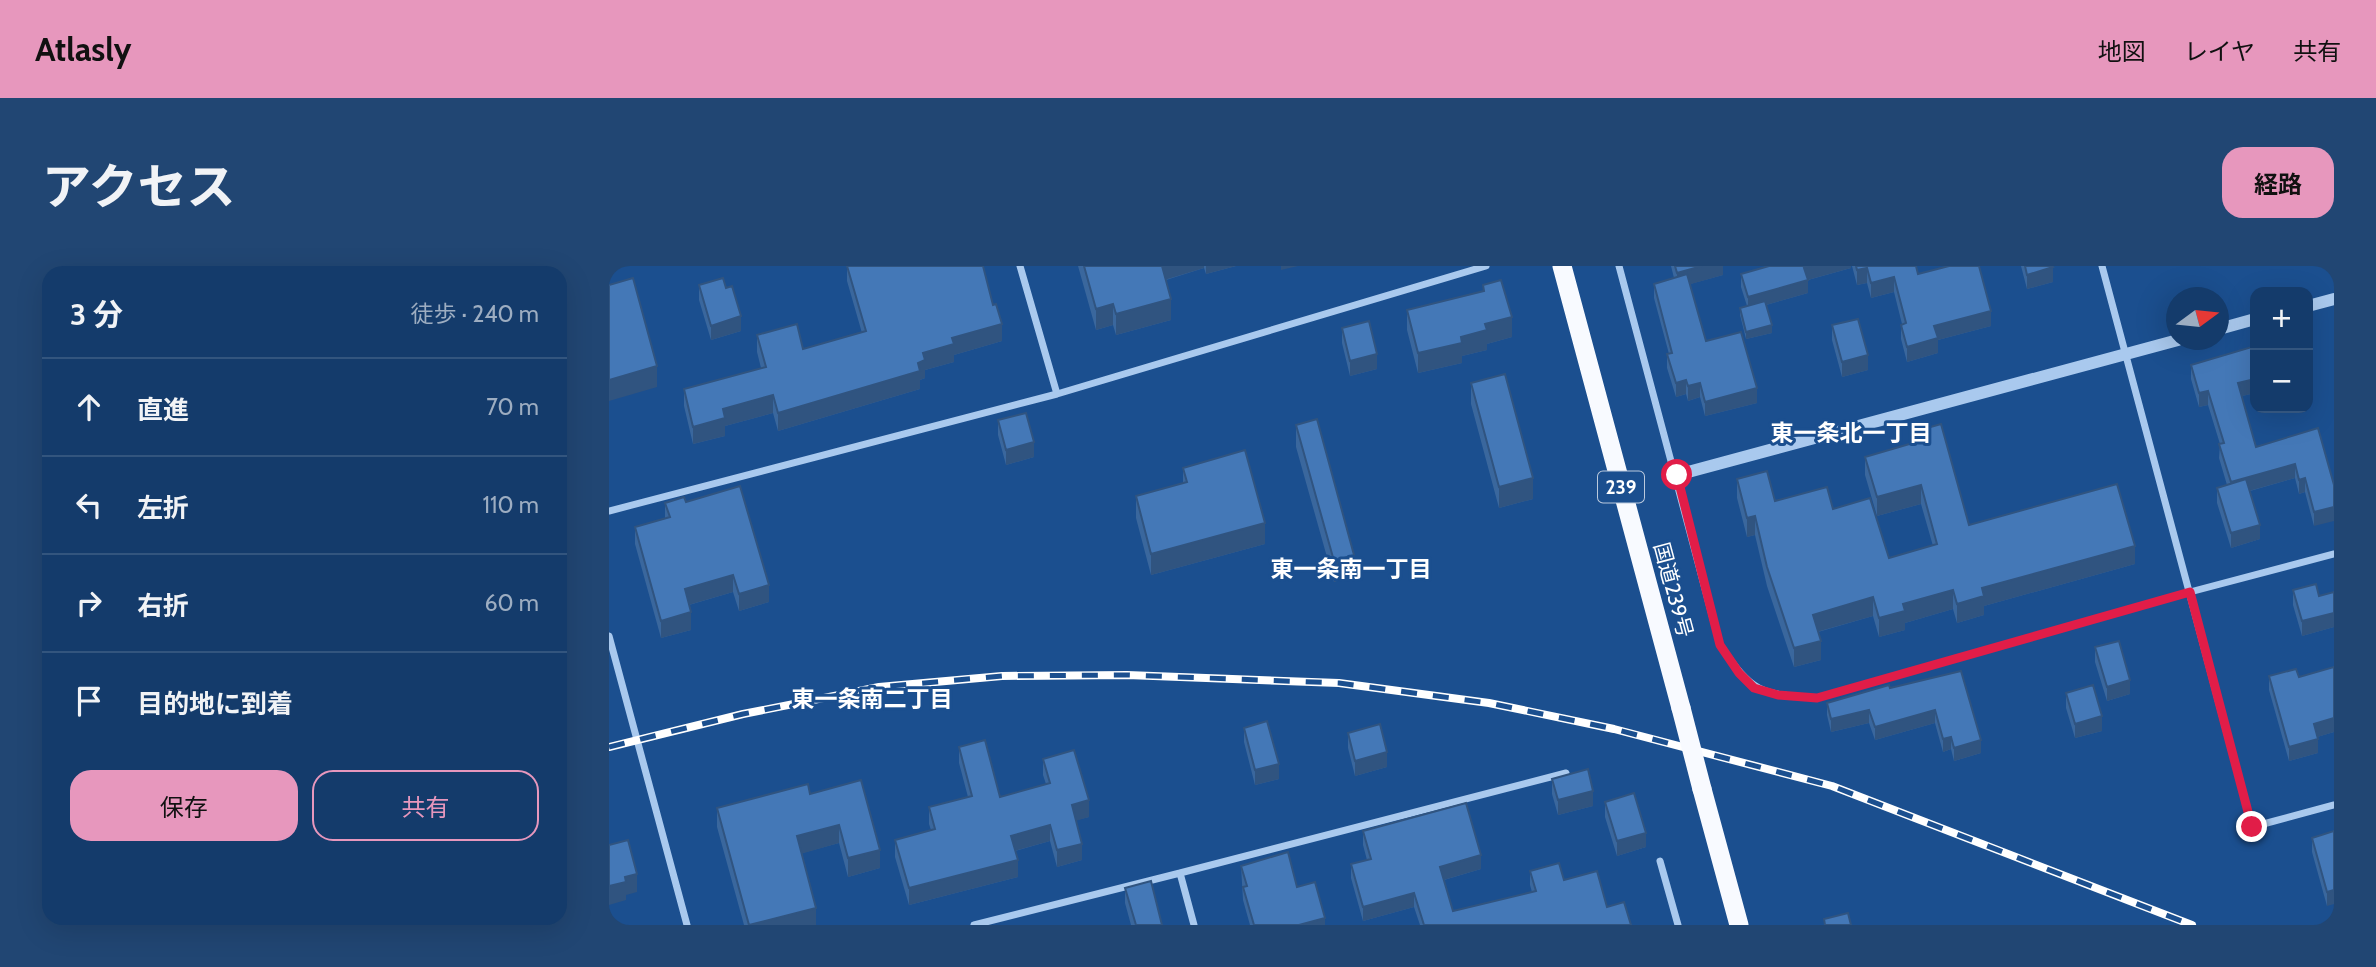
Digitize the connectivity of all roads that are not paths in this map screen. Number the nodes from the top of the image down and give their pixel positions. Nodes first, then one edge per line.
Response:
1 (1020, 266) edge
2 (1486, 266) edge
3 (1562, 266) edge
4 (1619, 266) edge
5 (2102, 266) edge
6 (2334, 299) edge
7 (2313, 305) edge
8 (2250, 320) edge
9 (2229, 326) edge
10 (2166, 343) edge
11 (2125, 353) junction
12 (1057, 394) junction
13 (1677, 475) junction
14 (609, 511) edge
15 (2334, 554) edge
16 (2190, 592) junction
17 (609, 636) edge
18 (1566, 774) edge
19 (2334, 805) edge
20 (1660, 861) dead end
21 (1180, 873) junction
22 (687, 925) edge
23 (974, 925) edge
24 (1195, 925) edge
25 (1678, 925) edge
26 (1739, 925) edge

1 - 12 street
2 - 12 street
3 - 26 highway, 国道239号 / 239, bridge
4 - 13 street
5 - 11 street
6 - 7 street
8 - 9 street
10 - 11 street
11 - 13 street
11 - 16 street
12 - 14 street
13 - 16 street
15 - 16 street
16 - 19 street
17 - 22 street
18 - 21 street
20 - 25 street
21 - 23 street
21 - 24 street

